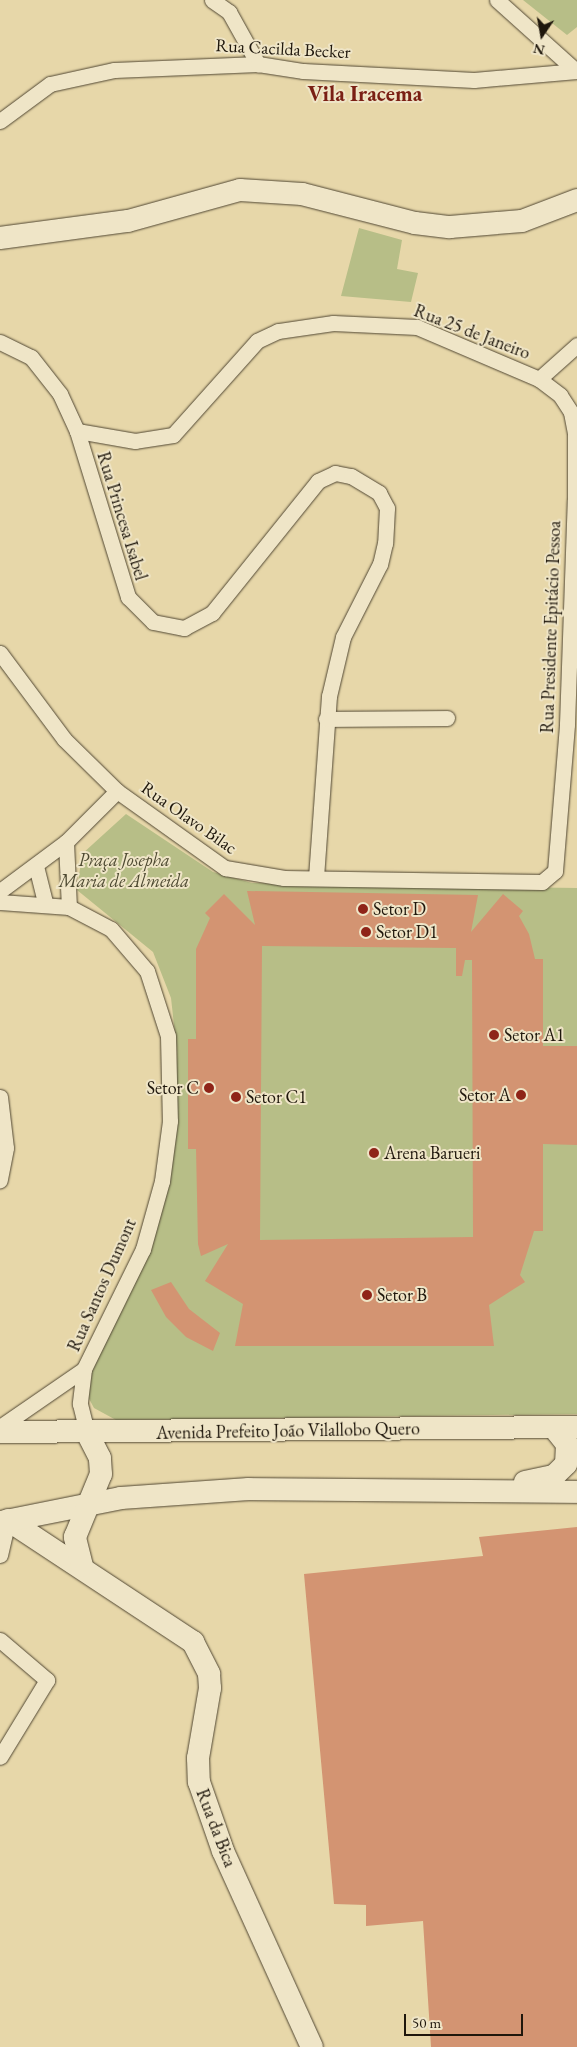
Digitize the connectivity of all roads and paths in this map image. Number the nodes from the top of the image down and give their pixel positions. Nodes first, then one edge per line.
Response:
1 (212, 0) edge
2 (497, 0) edge
3 (258, 64) junction
4 (577, 71) edge
5 (0, 120) edge
6 (577, 200) edge
7 (0, 238) edge
8 (0, 342) edge
9 (577, 345) edge
10 (539, 379) junction
11 (77, 431) junction
12 (0, 653) edge
13 (573, 701) edge
14 (447, 718) dead end
15 (326, 719) junction
16 (117, 791) junction
17 (66, 842) junction
18 (36, 866) junction
19 (316, 878) junction
20 (542, 882) joint
21 (0, 891) edge
22 (0, 902) edge
23 (45, 902) junction
24 (69, 907) junction
25 (0, 1097) edge
26 (0, 1180) edge
27 (84, 1369) junction
28 (0, 1427) edge
29 (577, 1427) edge
30 (554, 1428) junction
31 (0, 1432) edge
32 (87, 1432) junction
33 (510, 1492) junction
34 (577, 1492) edge
35 (92, 1503) junction
36 (3, 1515) edge
37 (0, 1555) edge
38 (82, 1566) junction
39 (0, 1640) edge
40 (0, 1757) edge
41 (312, 2047) edge

1 - 3 street
2 - 4 street
3 - 4 street, Rua Cacilda Becker
3 - 5 street, Rua Cacilda Becker
6 - 7 main road
8 - 11 street, Rua Princesa Isabel
9 - 10 street
10 - 11 street, Rua 25 de Janeiro
10 - 13 street, Rua Presidente Epitácio Pessoa
11 - 15 street, Rua Princesa Isabel
12 - 16 street, Rua Olavo Bilac
13 - 20 street, Rua Presidente Epitácio Pessoa
14 - 15 street
15 - 19 street
16 - 17 street
16 - 19 street, Rua Olavo Bilac
17 - 18 street
17 - 24 street
18 - 21 street
18 - 23 street
19 - 20 street, Rua Olavo Bilac
22 - 23 street, Rua Santos Dumont
23 - 24 street, Rua Santos Dumont
24 - 27 street, Rua Santos Dumont
25 - 26 street
27 - 28 street
27 - 32 street, Rua Santos Dumont
29 - 30 main road, Avenida Prefeito João Vilallobo Quero
30 - 32 main road, Avenida Prefeito João Vilallobo Quero
30 - 33 main road
31 - 32 main road, Avenida Prefeito João Vilallobo Quero
32 - 35 main road
33 - 34 main road
33 - 35 main road
35 - 36 main road
35 - 38 main road
36 - 37 street
36 - 38 main road, Rua da Bica
38 - 41 main road, Rua da Bica
39 - 40 street

